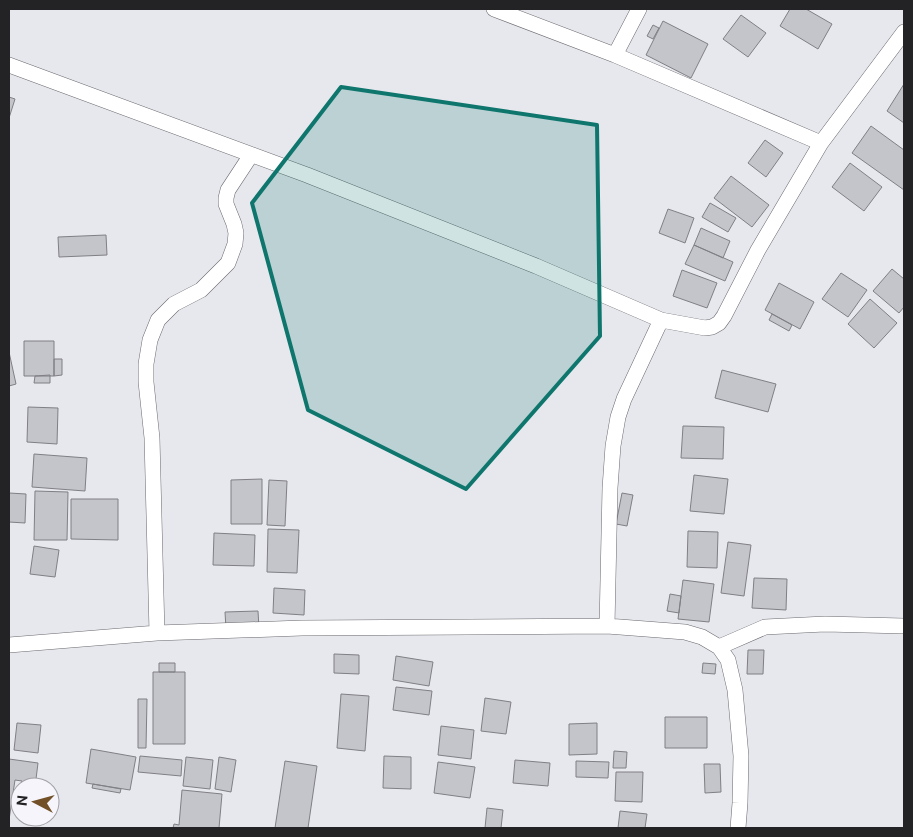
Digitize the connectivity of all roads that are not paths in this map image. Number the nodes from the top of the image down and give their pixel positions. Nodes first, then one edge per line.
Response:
1 (494, 9) edge
2 (639, 9) edge
3 (904, 32) edge
4 (615, 55) junction
5 (9, 65) edge
6 (821, 144) junction
7 (251, 155) junction
8 (661, 320) junction
9 (607, 626) junction
10 (904, 626) edge
11 (157, 632) junction
12 (9, 645) edge
13 (719, 647) junction
14 (738, 828) edge

1 - 4 street
2 - 4 street
3 - 6 street
4 - 6 street
5 - 7 street
6 - 8 street
7 - 8 street
7 - 11 street
8 - 9 street
9 - 11 street
9 - 13 street
10 - 13 street
11 - 12 street
13 - 14 street

